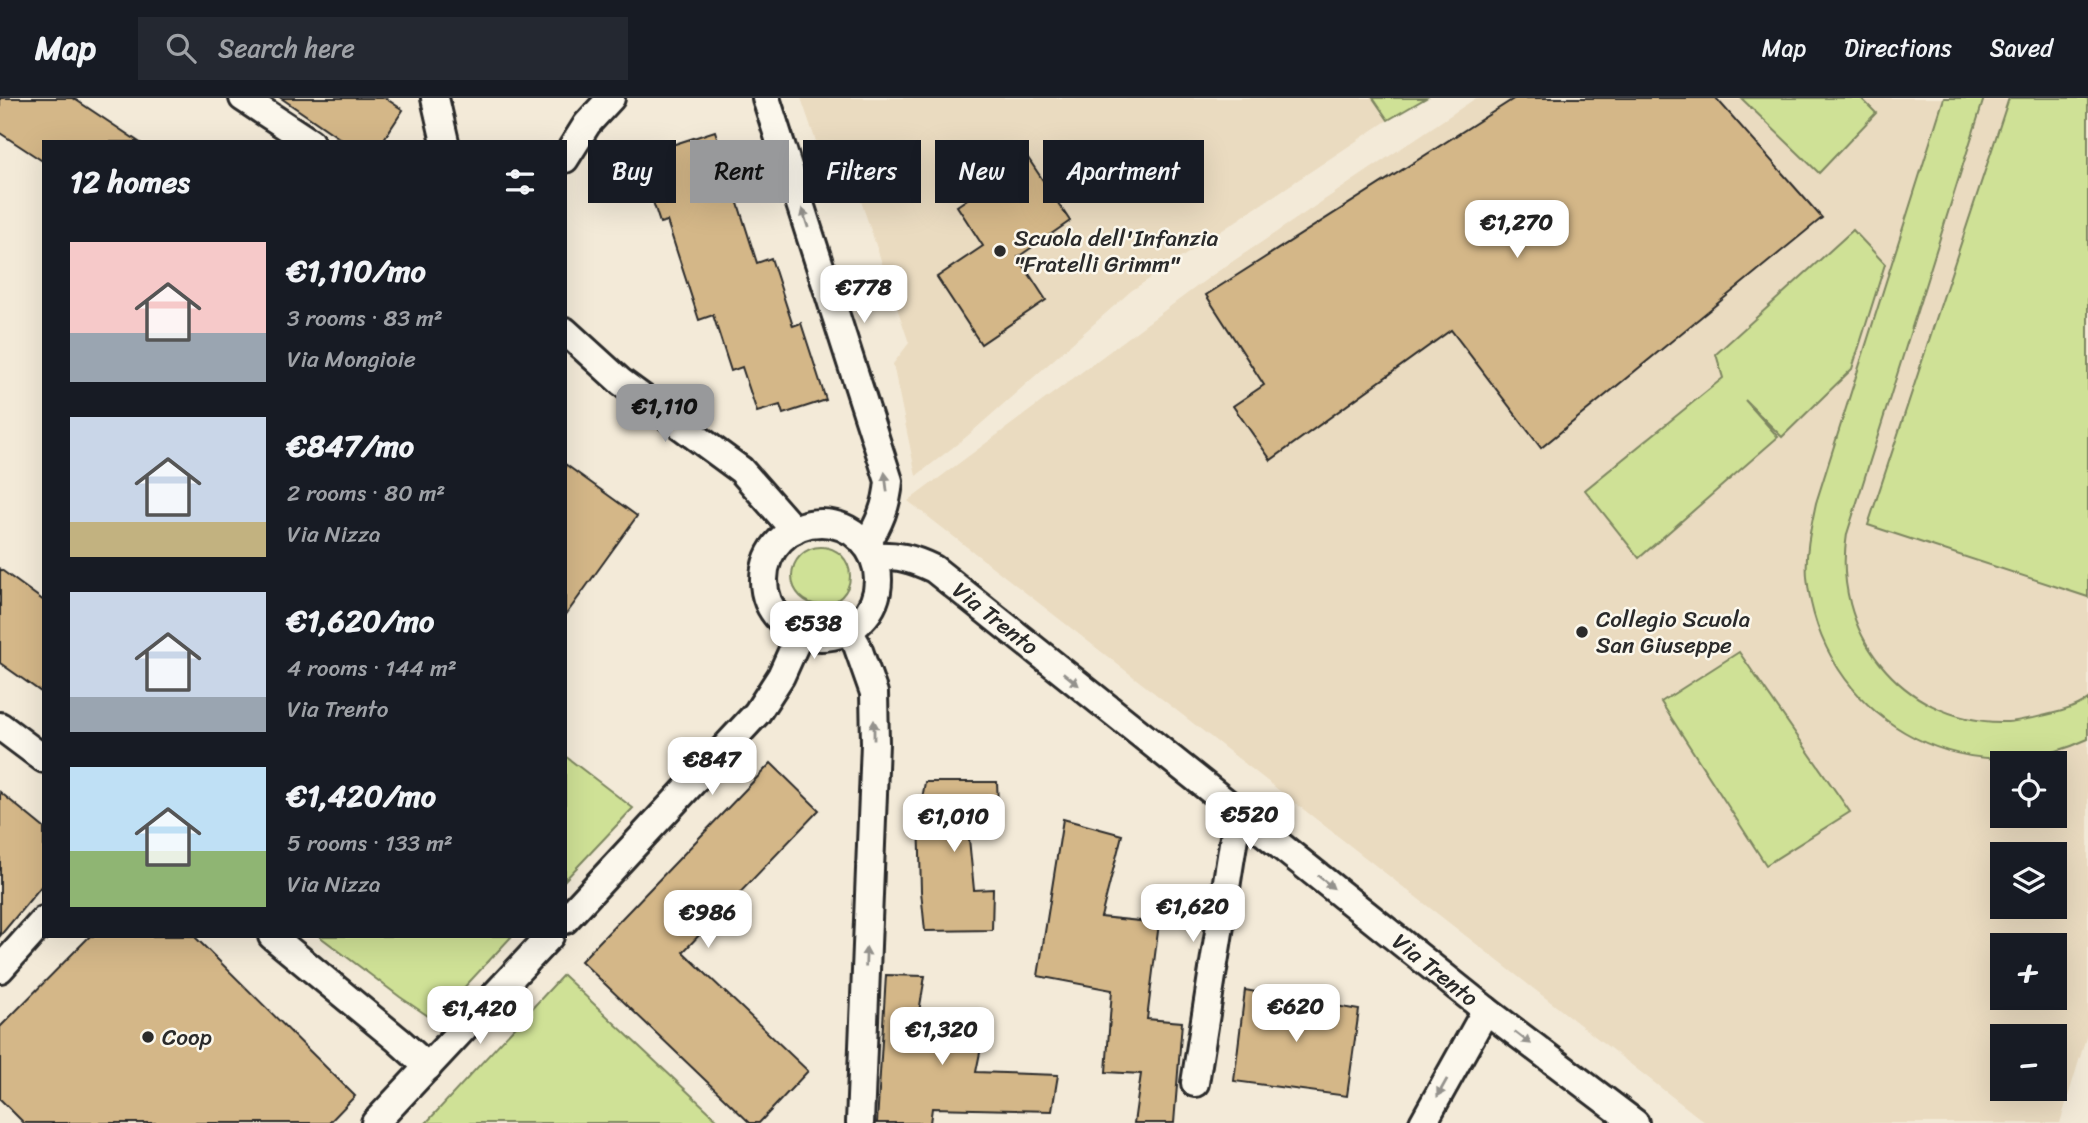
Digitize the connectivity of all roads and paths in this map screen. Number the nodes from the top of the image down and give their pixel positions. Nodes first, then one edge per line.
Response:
1 (243, 98) edge
2 (435, 98) edge
3 (611, 98) edge
4 (766, 98) edge
5 (307, 140) edge
6 (445, 140) edge
7 (567, 156) edge
8 (567, 333) edge
9 (793, 530) junction
10 (869, 550) junction
11 (848, 630) junction
12 (800, 634) junction
13 (0, 726) edge
14 (42, 758) edge
15 (1238, 812) junction
16 (567, 918) edge
17 (42, 922) edge
18 (274, 938) edge
19 (548, 938) edge
20 (0, 968) edge
21 (1486, 1010) junction
22 (428, 1068) junction
23 (1195, 1083) dead end
24 (375, 1123) edge
25 (860, 1123) edge
26 (1423, 1123) edge
27 (1635, 1123) edge

1 - 5 street
2 - 6 street
3 - 7 street
10 -> 4 street
8 - 9 street
9 - 10 street
9 - 12 street
10 - 11 street
10 -> 15 street, Via Trento
11 - 12 street
25 -> 11 street
12 - 16 street
13 - 14 street
15 -> 21 street, Via Trento
15 - 23 street
17 - 20 street
18 - 22 street
19 - 22 street
21 -> 26 street
21 -> 27 street, Via Trento
22 - 24 street

